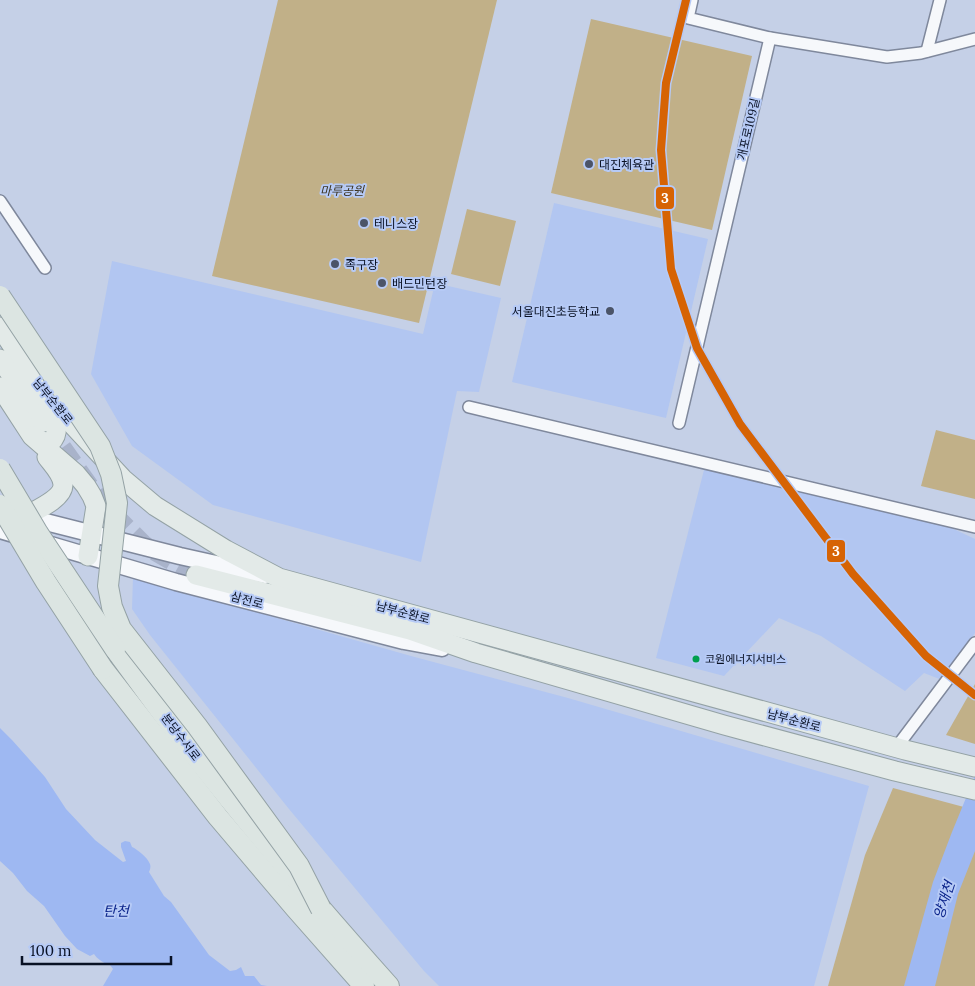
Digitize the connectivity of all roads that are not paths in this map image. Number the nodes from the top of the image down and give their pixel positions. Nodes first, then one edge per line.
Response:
1 (692, 0) edge
2 (940, 0) edge
3 (770, 38) junction
4 (975, 39) edge
5 (927, 51) junction
6 (0, 201) edge
7 (45, 268) dead end
8 (0, 296) edge
9 (0, 327) edge
10 (0, 359) edge
11 (0, 387) edge
12 (44, 394) junction
13 (469, 407) dead end
14 (679, 423) dead end
15 (38, 429) junction
16 (0, 469) edge
17 (0, 505) edge
18 (0, 510) edge
19 (22, 516) junction
20 (975, 528) edge
21 (0, 530) edge
22 (100, 536) junction
23 (96, 558) junction
24 (196, 575) tunnel mouth
25 (278, 578) junction
26 (975, 643) edge
27 (476, 653) junction
28 (901, 749) junction
29 (975, 767) edge
30 (975, 790) edge
31 (321, 909) junction
32 (364, 986) edge
33 (388, 986) edge

1 - 3 street
2 - 5 street
3 - 5 street
3 - 14 street, 개포로109길
4 - 5 street
6 - 7 street
8 - 31 highway, bridge
9 - 12 main road, 남부순환로
10 - 15 main road, 남부순환로
11 - 15 main road
12 - 15 main road
12 - 22 main road
12 - 25 main road, 남부순환로
13 - 20 street
15 - 19 main road
15 - 22 main road
16 - 31 highway, 분당수서로, bridge
17 - 32 highway, 분당수서로, bridge
18 - 19 main road
19 - 22 main road
21 - 23 main road, 삼전로
22 - 23 main road
22 - 25 main road
23 - 27 main road, 삼전로
24 - 27 main road, 남부순환로
25 - 28 main road, 남부순환로
26 - 28 street
27 - 30 main road, 남부순환로
28 - 29 main road, 남부순환로
31 - 33 highway, 분당수서로

